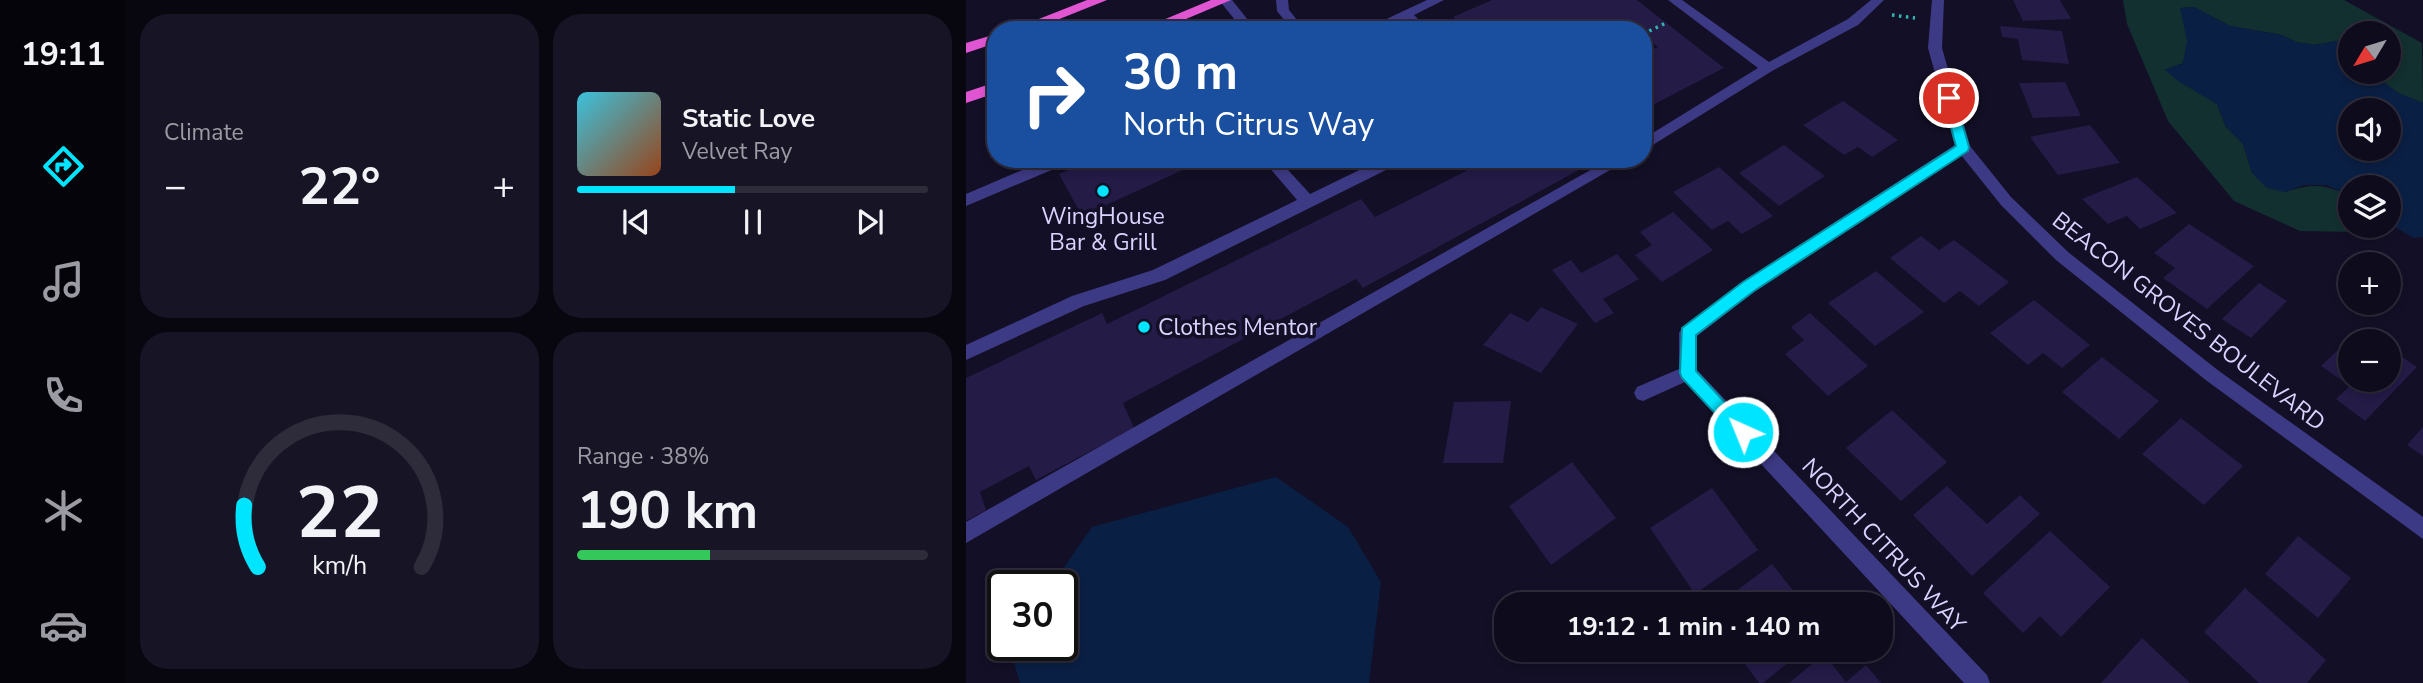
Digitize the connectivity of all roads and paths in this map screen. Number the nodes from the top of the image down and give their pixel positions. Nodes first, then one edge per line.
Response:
1 (1100, 0) edge
2 (1225, 0) edge
3 (1282, 0) edge
4 (1438, 0) edge
5 (1674, 0) edge
6 (1878, 0) edge
7 (1938, 0) edge
8 (1865, 12) junction
9 (1406, 14) junction
10 (1937, 20) junction
11 (1042, 21) edge
12 (1170, 21) edge
13 (1242, 21) edge
14 (1291, 21) edge
15 (1390, 21) edge
16 (1413, 21) edge
17 (1666, 23) dead end
18 (1652, 30) edge
19 (987, 41) edge
20 (966, 48) edge
21 (1769, 67) junction
22 (987, 91) edge
23 (966, 99) edge
24 (1652, 140) edge
25 (1963, 147) junction
26 (1042, 168) edge
27 (1277, 168) edge
28 (1376, 168) edge
29 (1606, 168) edge
30 (966, 200) edge
31 (1308, 202) junction
32 (966, 353) edge
33 (1688, 373) junction
34 (1643, 393) dead end
35 (2423, 529) edge
36 (966, 533) edge
37 (1979, 683) edge

1 - 11 highway
2 - 12 highway
2 - 13 street
3 - 14 street
4 - 9 street
5 - 21 street
6 - 8 street
7 - 10 street, BEACON GROVES BOULEVARD
8 - 10 path
8 - 21 street
9 - 15 street
9 - 16 street
10 - 25 street, BEACON GROVES BOULEVARD
17 - 18 path
19 - 20 highway
21 - 24 street
22 - 23 highway
25 - 33 street
25 - 35 street, BEACON GROVES BOULEVARD
26 - 30 street
27 - 31 street
28 - 31 street
29 - 36 street
31 - 32 street
33 - 34 street
33 - 37 street, NORTH CITRUS WAY

